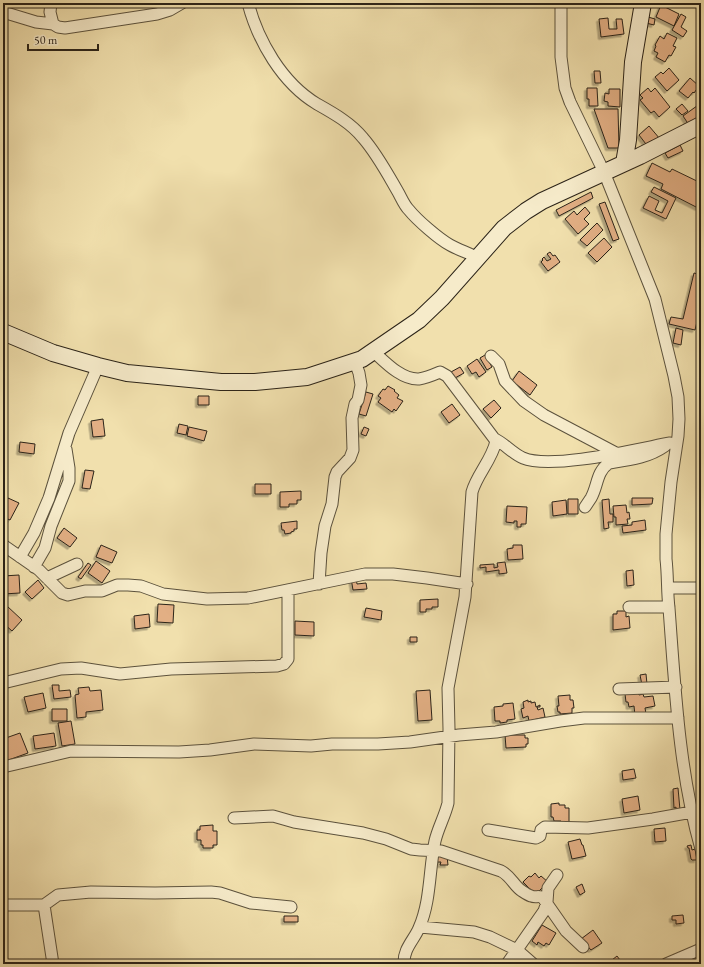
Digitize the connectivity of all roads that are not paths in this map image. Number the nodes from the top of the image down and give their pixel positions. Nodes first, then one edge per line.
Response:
1 (52, 3) edge
2 (182, 3) edge
3 (248, 3) edge
4 (561, 3) edge
5 (643, 3) edge
6 (3, 12) edge
7 (53, 24) junction
8 (701, 125) edge
9 (624, 164) junction
10 (604, 172) junction
11 (478, 258) junction
12 (3, 332) edge
13 (374, 352) junction
14 (491, 356) dead end
15 (355, 362) junction
16 (98, 366) junction
17 (495, 439) junction
18 (674, 439) junction
19 (66, 447) junction
20 (616, 453) junction
21 (585, 507) dead end
22 (3, 545) edge
23 (20, 557) junction
24 (77, 564) dead end
25 (34, 567) junction
26 (47, 578) junction
27 (319, 584) junction
28 (467, 584) junction
29 (668, 588) junction
30 (701, 588) edge
31 (288, 590) junction
32 (629, 607) dead end
33 (669, 607) junction
34 (3, 683) edge
35 (676, 687) junction
36 (619, 689) dead end
37 (678, 718) junction
38 (449, 736) junction
39 (3, 767) edge
40 (692, 812) junction
41 (234, 818) dead end
42 (488, 830) dead end
43 (701, 849) edge
44 (433, 850) junction
45 (557, 875) dead end
46 (547, 902) junction
47 (3, 905) edge
48 (44, 905) junction
49 (291, 907) dead end
50 (420, 927) junction
51 (583, 947) dead end
52 (701, 949) edge
53 (517, 950) junction
54 (53, 964) edge
55 (404, 964) edge
56 (507, 964) edge
57 (533, 964) edge
58 (666, 964) edge

1 - 7 street
2 - 7 street
3 - 11 street
4 - 10 street
5 - 9 street
6 - 7 street
8 - 9 street
9 - 10 street
10 - 11 street
10 - 18 street
11 - 13 street
12 - 16 street
13 - 15 street
13 - 17 street
14 - 20 street
15 - 16 street
15 - 27 street
16 - 19 street
17 - 20 street
17 - 28 street
18 - 20 street
18 - 21 street
18 - 29 street
19 - 23 street
19 - 25 street
22 - 23 street
23 - 25 street
24 - 26 street
25 - 26 street
26 - 31 street
27 - 28 street
27 - 31 street
28 - 38 street
29 - 30 street
29 - 33 street
31 - 34 street
32 - 33 street
33 - 35 street
35 - 36 street
35 - 37 street
37 - 38 street
37 - 40 street
38 - 39 street
38 - 44 street
40 - 42 street
40 - 43 street
41 - 44 street
44 - 46 street
44 - 50 street
45 - 46 street
46 - 51 street
46 - 53 street
47 - 48 street
48 - 49 street
48 - 54 street
50 - 53 street
50 - 55 street
52 - 58 street
53 - 56 street
53 - 57 street

